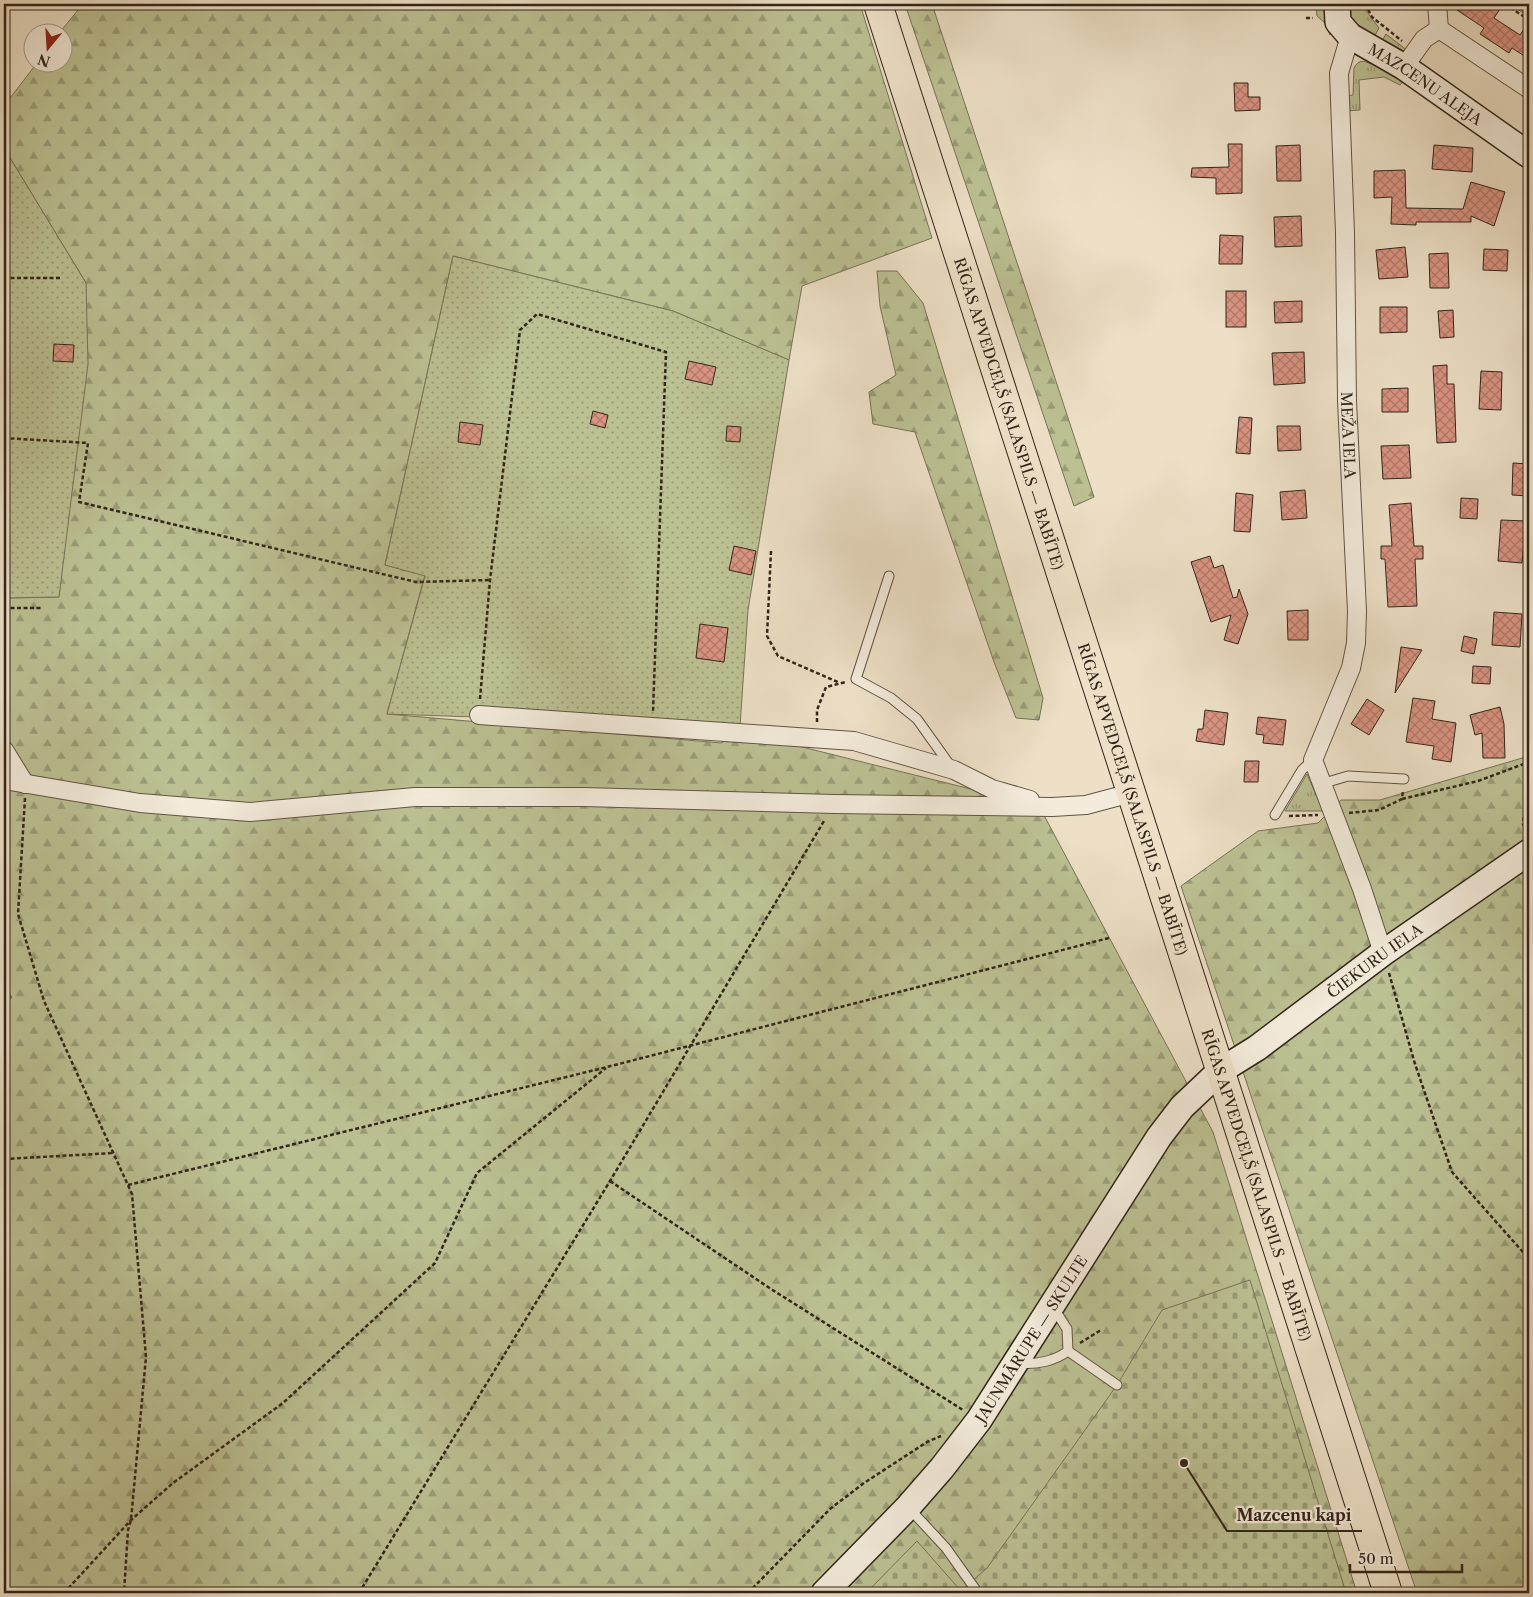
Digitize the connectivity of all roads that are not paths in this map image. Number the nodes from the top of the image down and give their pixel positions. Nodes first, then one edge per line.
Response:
1 (878, 4) edge
2 (1337, 4) edge
3 (1437, 4) edge
4 (1439, 29) junction
5 (1350, 36) junction
6 (1404, 67) junction
7 (1529, 89) edge
8 (1529, 155) edge
9 (890, 576) dead end
10 (479, 715) road end
11 (4, 750) edge
12 (1313, 760) junction
13 (954, 770) junction
14 (1404, 779) dead end
15 (4, 780) edge
16 (25, 784) junction
17 (1321, 784) junction
18 (1131, 793) junction
19 (1052, 807) junction
20 (1275, 815) dead end
21 (1529, 852) edge
22 (1383, 953) junction
23 (1220, 1071) junction
24 (1053, 1307) junction
25 (1068, 1350) junction
26 (1017, 1363) junction
27 (1117, 1385) dead end
28 (908, 1507) junction
29 (824, 1593) edge
30 (978, 1593) edge
31 (1388, 1593) edge

1 - 18 highway, RĪGAS APVEDCEĻŠ (SALASPILS — BABĪTE)
2 - 5 main road, MAZCENU ALEJA
3 - 4 street
4 - 6 street
4 - 7 street
5 - 6 main road, MAZCENU ALEJA
5 - 12 street, MEŽA IELA
6 - 8 main road, MAZCENU ALEJA
9 - 13 lane
10 - 13 street
11 - 16 street
12 - 17 street
12 - 20 lane, MEŽA IELA
13 - 19 street
14 - 17 lane
15 - 16 street
16 - 19 street
17 - 22 street
18 - 19 street
18 - 23 highway, RĪGAS APVEDCEĻŠ (SALASPILS — BABĪTE)
21 - 22 main road, ČIEKURU IELA
22 - 23 main road, ČIEKURU IELA
23 - 24 main road, JAUNMĀRUPE — SKULTE
23 - 31 highway, RĪGAS APVEDCEĻŠ (SALASPILS — BABĪTE)
24 - 25 lane
24 - 26 main road, JAUNMĀRUPE — SKULTE
25 - 26 lane
25 - 27 lane
26 - 28 main road, JAUNMĀRUPE — SKULTE
28 - 29 main road, JAUNMĀRUPE — SKULTE
28 - 30 lane

